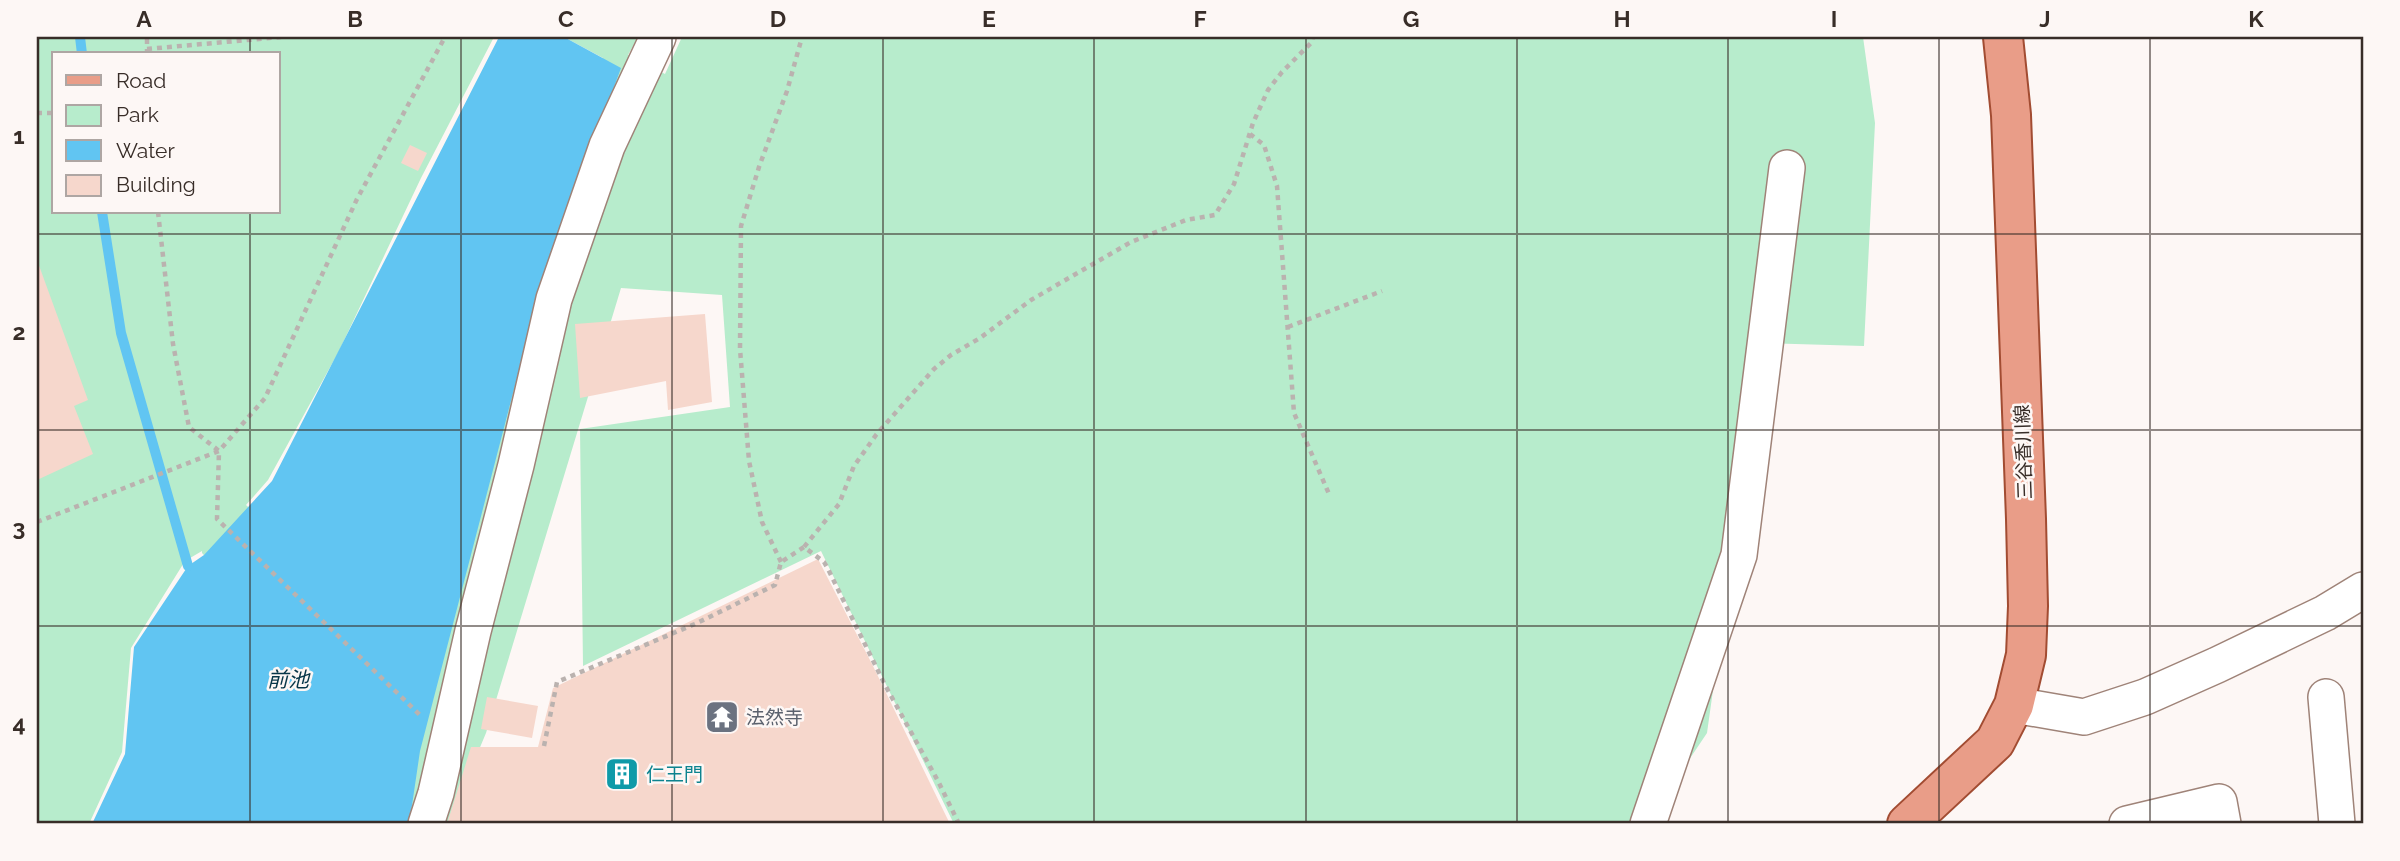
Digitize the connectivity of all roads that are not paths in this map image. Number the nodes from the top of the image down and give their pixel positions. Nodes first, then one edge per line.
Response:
1 (658, 37) edge
2 (2003, 37) edge
3 (1787, 168) dead end
4 (2363, 590) edge
5 (2326, 697) dead end
6 (2014, 705) junction
7 (426, 824) edge
8 (1648, 824) edge
9 (1907, 824) edge
10 (2127, 824) edge
11 (2223, 824) edge
12 (2337, 824) edge

1 - 7 street
2 - 6 main road, 三谷香川線
3 - 8 street
4 - 6 street
5 - 12 street
6 - 9 main road, 三谷香川線
10 - 11 street

